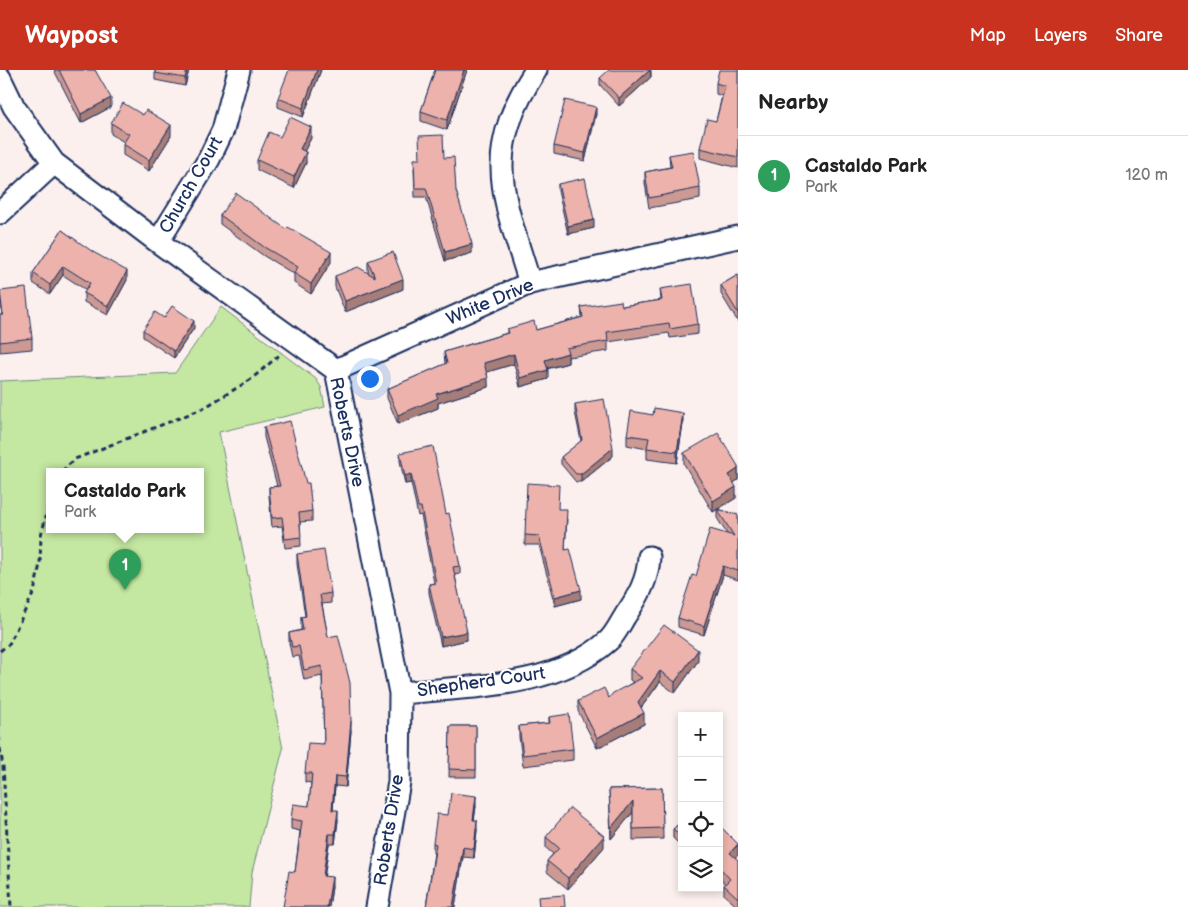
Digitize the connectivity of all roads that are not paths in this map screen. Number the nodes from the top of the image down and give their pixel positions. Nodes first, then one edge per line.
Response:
1 (239, 70) edge
2 (536, 70) edge
3 (0, 78) edge
4 (54, 163) junction
5 (0, 213) edge
6 (738, 237) edge
7 (158, 242) junction
8 (530, 283) junction
9 (336, 370) junction
10 (648, 557) dead end
11 (400, 693) junction
12 (377, 907) edge

1 - 7 street, Church Court
2 - 8 street
3 - 4 street, Roberts Drive
4 - 5 street
4 - 7 street, Roberts Drive
6 - 8 street, White Drive
7 - 9 street, Roberts Drive
8 - 9 street, White Drive
9 - 11 street, Roberts Drive
10 - 11 street, Shepherd Court
11 - 12 street, Roberts Drive

